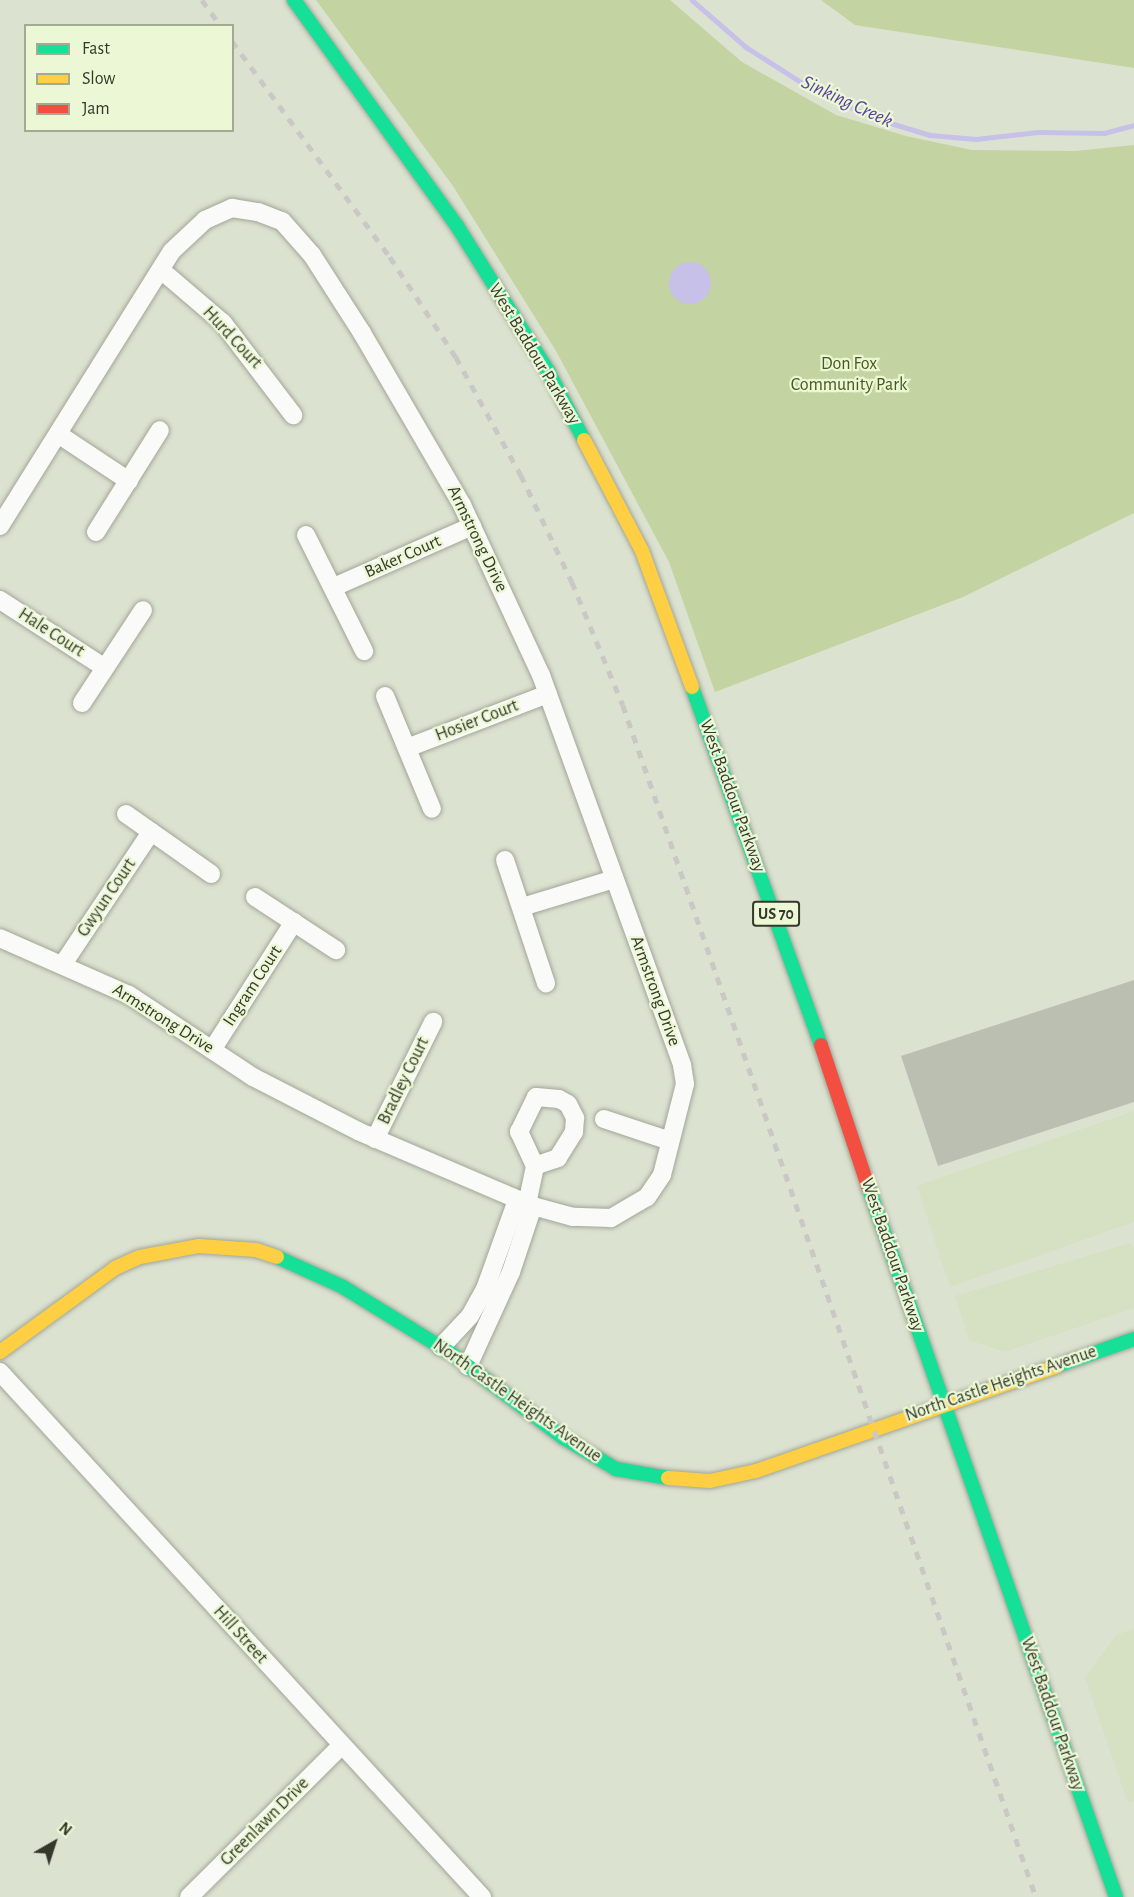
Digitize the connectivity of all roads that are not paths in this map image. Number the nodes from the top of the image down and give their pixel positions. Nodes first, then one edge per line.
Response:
1 (294, 0) edge
2 (161, 270) junction
3 (293, 415) dead end
4 (160, 430) dead end
5 (57, 434) junction
6 (129, 481) junction
7 (0, 526) edge
8 (472, 526) junction
9 (96, 532) dead end
10 (306, 535) dead end
11 (334, 587) junction
12 (0, 600) edge
13 (143, 610) dead end
14 (364, 651) dead end
15 (102, 666) junction
16 (548, 694) junction
17 (385, 696) dead end
18 (81, 703) dead end
19 (407, 748) junction
20 (432, 809) dead end
21 (126, 814) dead end
22 (151, 832) junction
23 (505, 860) dead end
24 (211, 874) dead end
25 (615, 879) junction
26 (255, 897) dead end
27 (522, 907) junction
28 (294, 922) junction
29 (0, 938) edge
30 (336, 950) dead end
31 (63, 964) junction
32 (546, 983) dead end
33 (433, 1022) dead end
34 (212, 1050) junction
35 (604, 1119) dead end
36 (375, 1139) junction
37 (670, 1141) junction
38 (535, 1166) dead end
39 (526, 1204) junction
40 (1134, 1339) edge
41 (441, 1347) junction
42 (0, 1352) edge
43 (468, 1366) junction
44 (0, 1372) edge
45 (942, 1403) junction
46 (341, 1746) junction
47 (189, 1897) edge
48 (482, 1897) edge
49 (1116, 1897) edge

1 - 45 main road, West Baddour Parkway / US 70
2 - 3 street, Hurd Court
2 - 5 street, Armstrong Drive
2 - 8 street, Armstrong Drive
4 - 6 street
5 - 6 street
5 - 7 street, Armstrong Drive
6 - 9 street
8 - 11 street, Baker Court
8 - 16 street, Armstrong Drive
10 - 11 street
11 - 14 street
12 - 15 street, Hale Court
13 - 15 street, Hale Court
15 - 18 street, Hale Court
16 - 19 street, Hosier Court
16 - 25 street, Armstrong Drive
17 - 19 street
19 - 20 street
21 - 22 street
22 - 24 street
22 - 31 street, Gwyun Court
23 - 27 street
25 - 27 street
25 - 37 street, Armstrong Drive
26 - 28 street
27 - 32 street
28 - 30 street
28 - 34 street, Ingram Court
29 - 31 street, Armstrong Drive
31 - 34 street, Armstrong Drive
33 - 36 street, Bradley Court
34 - 36 street, Armstrong Drive
35 - 37 street
36 - 39 street, Armstrong Drive
37 - 39 street, Armstrong Drive
38 - 39 street
39 - 41 street
39 - 43 street
40 - 45 main road, North Castle Heights Avenue
41 - 42 main road, North Castle Heights Avenue
41 - 43 main road, North Castle Heights Avenue
43 - 45 main road, North Castle Heights Avenue
44 - 46 street, Hill Street
45 - 49 main road, West Baddour Parkway / US 70
46 - 47 street, Greenlawn Drive
46 - 48 street, Hill Street

